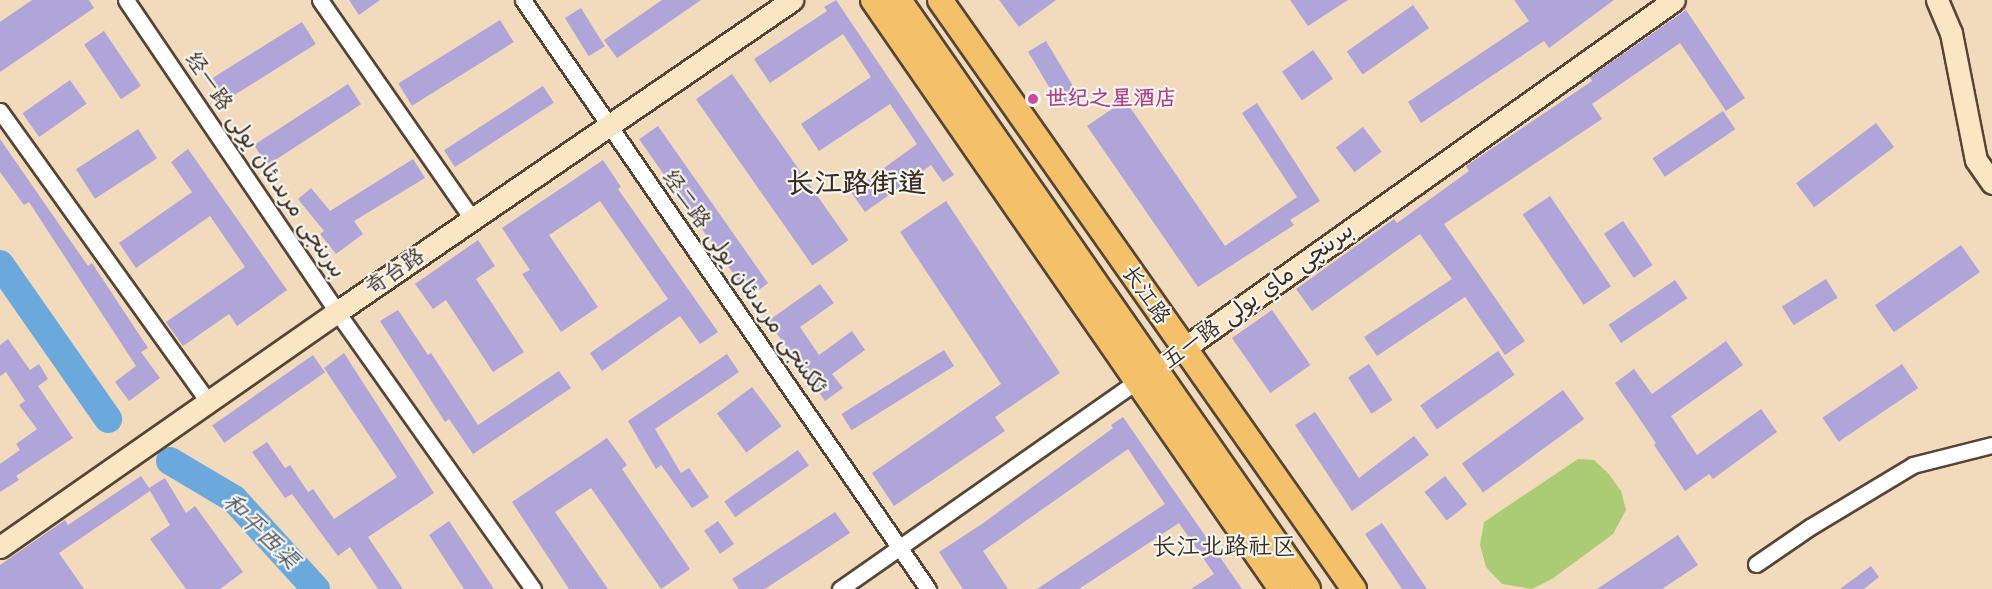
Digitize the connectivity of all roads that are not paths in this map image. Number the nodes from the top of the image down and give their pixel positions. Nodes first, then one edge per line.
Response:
1 (126, 0) edge
2 (320, 0) edge
3 (523, 0) edge
4 (792, 0) edge
5 (873, 0) edge
6 (899, 0) edge
7 (940, 0) edge
8 (1674, 0) edge
9 (1937, 0) edge
10 (0, 111) edge
11 (609, 126) junction
12 (1992, 183) edge
13 (472, 220) junction
14 (337, 312) junction
15 (1183, 349) junction
16 (1148, 375) junction
17 (209, 403) junction
18 (1992, 445) edge
19 (0, 547) edge
20 (900, 548) junction
21 (1756, 564) dead end
22 (533, 589) edge
23 (840, 589) edge
24 (928, 589) edge
25 (1281, 589) edge
26 (1308, 589) edge
27 (1354, 589) edge

1 - 14 street, 经一路 بىرىنجى مرىدىئان يولى
2 - 13 street
3 - 11 street, 经二路 ئككىنجى مرىدىئان يولى
4 - 11 street, 奇台路
5 - 16 main road
6 - 16 main road, 长江路
7 - 15 main road, 长江路
8 - 15 street, 五一路 بىرىنچى ماي يولى
9 - 12 street
10 - 17 street
11 - 13 street, 奇台路
11 - 20 street, 经二路 ئككىنجى مرىدىئان يولى
13 - 14 street, 奇台路
14 - 17 street, 奇台路
14 - 22 street, 经一路 بىرىنجى مرىدىئان يولى
15 - 16 street, 五一路 بىرىنچى ماي يولى
15 - 27 main road, 长江路
16 - 20 street, 五一路 بىرىنچى ماي يولى
16 - 25 main road
16 - 26 main road, 长江路
17 - 19 street, 奇台路
18 - 21 street
20 - 23 street, 五一路 بىرىنچى ماي يولى
20 - 24 street, 经二路 ئككىنجى مرىدىئان يولى

